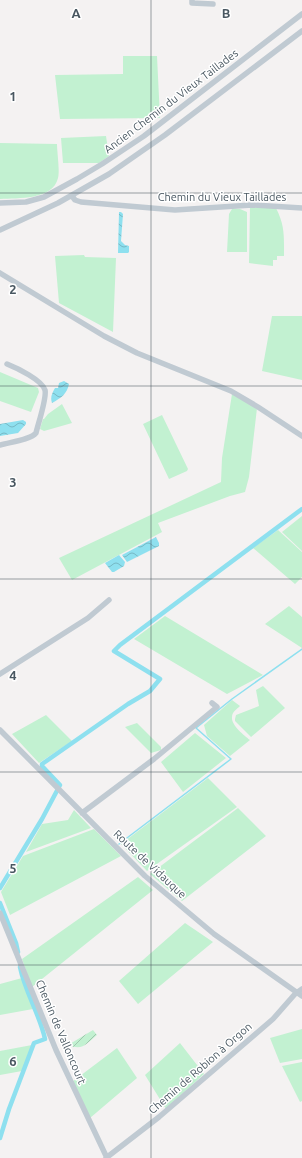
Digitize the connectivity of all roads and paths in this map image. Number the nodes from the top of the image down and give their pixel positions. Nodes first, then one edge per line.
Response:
1 (192, 0) edge
2 (212, 4) dead end
3 (302, 14) edge
4 (302, 31) edge
5 (72, 196) junction
6 (0, 203) edge
7 (302, 208) edge
8 (0, 230) edge
9 (0, 273) edge
10 (7, 364) dead end
11 (302, 436) edge
12 (0, 445) edge
13 (110, 600) dead end
14 (0, 674) edge
15 (212, 703) dead end
16 (0, 730) edge
17 (82, 813) junction
18 (0, 913) edge
19 (300, 992) edge
20 (107, 1158) edge

1 - 2 street
3 - 6 street, Ancien Chemin du Vieux Taillades
4 - 5 street
5 - 7 street, Chemin du Vieux Taillades
5 - 8 street
9 - 11 street
10 - 12 street
13 - 14 street
15 - 17 street
16 - 17 street, Route de Vidauque
17 - 19 street, Route de Vidauque
18 - 20 street, Chemin de Valloncourt
19 - 20 street, Chemin de Robion à Orgon

